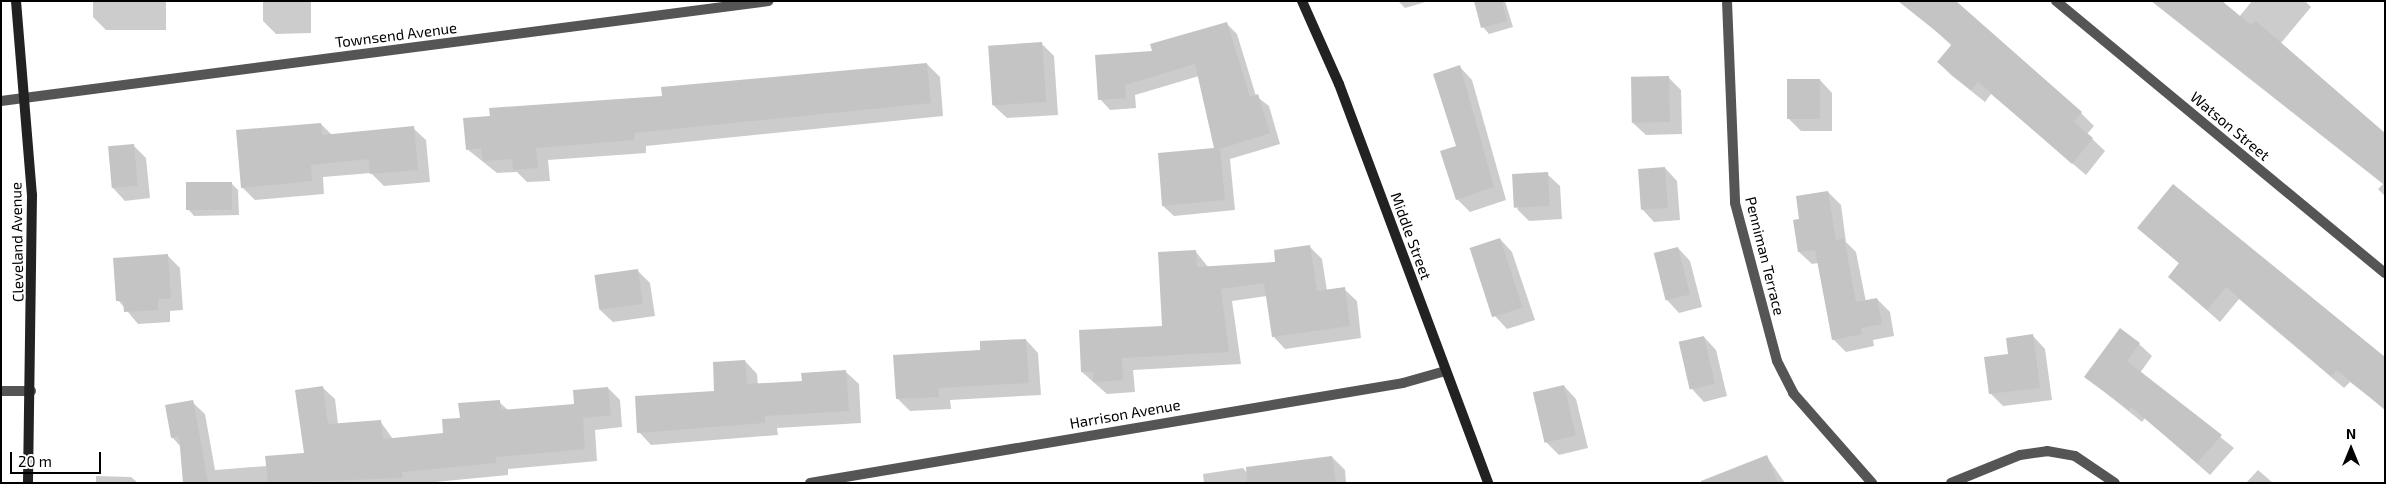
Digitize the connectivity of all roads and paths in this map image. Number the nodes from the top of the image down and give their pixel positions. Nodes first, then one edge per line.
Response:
1 (16, 1) edge
2 (769, 1) edge
3 (1302, 1) edge
4 (1727, 1) edge
5 (2056, 1) edge
6 (26, 98) junction
7 (1, 101) edge
8 (2385, 273) edge
9 (1444, 372) junction
10 (1, 391) edge
11 (31, 391) junction
12 (28, 483) edge
13 (810, 483) edge
14 (1488, 483) edge
15 (1872, 483) edge
16 (1951, 483) edge
17 (2115, 483) edge

1 - 6 street, Cleveland Avenue
2 - 6 street, Townsend Avenue
3 - 9 street, Middle Street
4 - 15 street, Penniman Terrace
5 - 8 street, Watson Street
6 - 7 street, Townsend Avenue
6 - 11 street, Cleveland Avenue
9 - 13 street, Harrison Avenue
9 - 14 street, Middle Street
10 - 11 street
11 - 12 street, Cleveland Avenue
16 - 17 street

